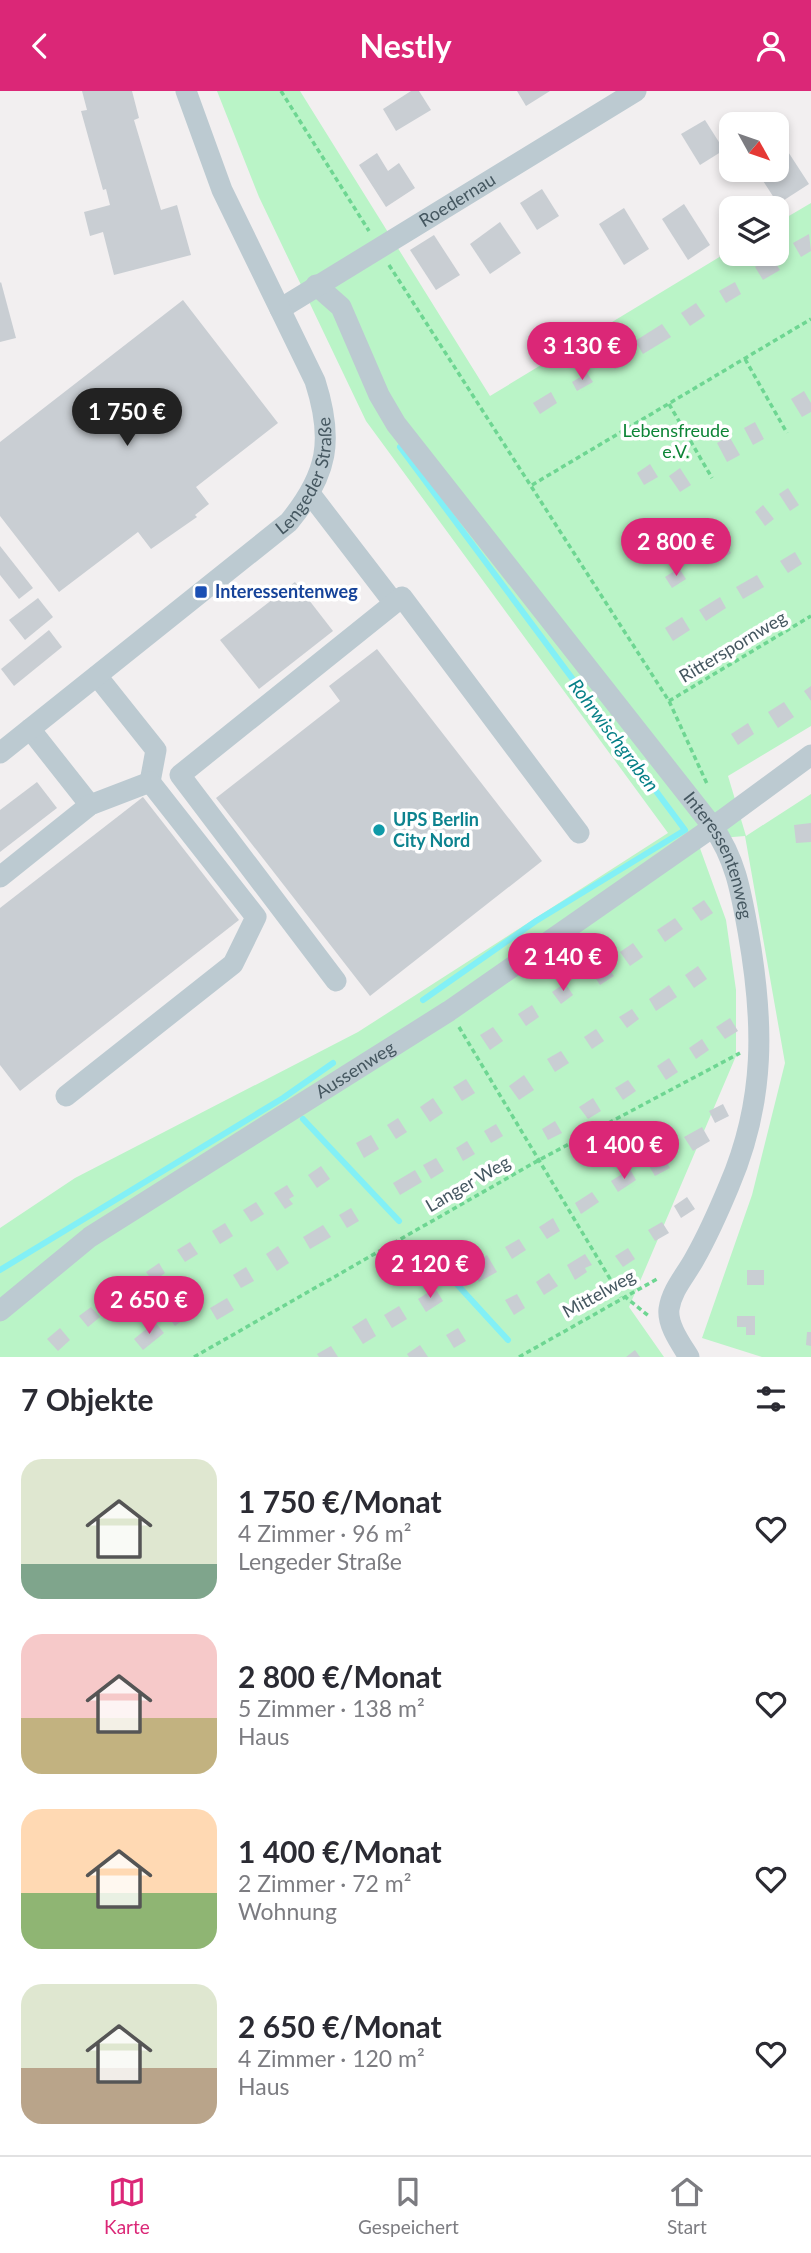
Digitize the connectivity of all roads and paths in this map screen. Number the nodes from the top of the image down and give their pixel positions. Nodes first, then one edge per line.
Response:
1 (186, 91) edge
2 (281, 91) edge
3 (636, 91) edge
4 (378, 247) junction
5 (316, 285) junction
6 (281, 309) junction
7 (811, 319) edge
8 (745, 359) junction
9 (669, 404) junction
10 (787, 433) dead end
11 (712, 478) dead end
12 (532, 485) junction
13 (311, 495) junction
14 (394, 603) junction
15 (811, 616) edge
16 (97, 675) junction
17 (670, 701) junction
18 (30, 729) junction
19 (0, 753) edge
20 (811, 755) edge
21 (150, 782) junction
22 (712, 794) dead end
23 (90, 806) junction
24 (713, 828) junction
25 (579, 833) dead end
26 (0, 877) edge
27 (336, 981) dead end
28 (457, 1025) dead end
29 (760, 1043) junction
30 (66, 1096) dead end
31 (539, 1160) junction
32 (660, 1277) dead end
33 (621, 1297) junction
34 (0, 1311) edge
35 (194, 1357) edge
36 (519, 1357) edge
37 (689, 1357) edge

1 - 6 street, Lengeder Straße
2 - 4 path
3 - 4 street, Roedernau
4 - 5 street, Roedernau
4 - 12 path
5 - 6 street, Roedernau
5 - 24 street, Interessentenweg
6 - 13 street, Lengeder Straße
7 - 8 path
8 - 9 path
8 - 10 path
9 - 11 path
9 - 12 path
12 - 17 path
13 - 14 street
13 - 16 street, Lengeder Straße
14 - 25 street
14 - 27 street
15 - 17 path, Ritterspornweg
16 - 18 street, Lengeder Straße
16 - 21 street
17 - 22 path
18 - 19 street, Lengeder Straße
18 - 23 street
20 - 24 street, Aussenweg
21 - 23 street
21 - 30 street
23 - 26 street
24 - 29 street, Interessentenweg
24 - 34 street, Aussenweg
28 - 31 path
29 - 31 path, Langer Weg
29 - 37 street, Interessentenweg
31 - 33 path
31 - 35 path, Langer Weg
32 - 33 path, Mittelweg
33 - 36 path, Mittelweg

